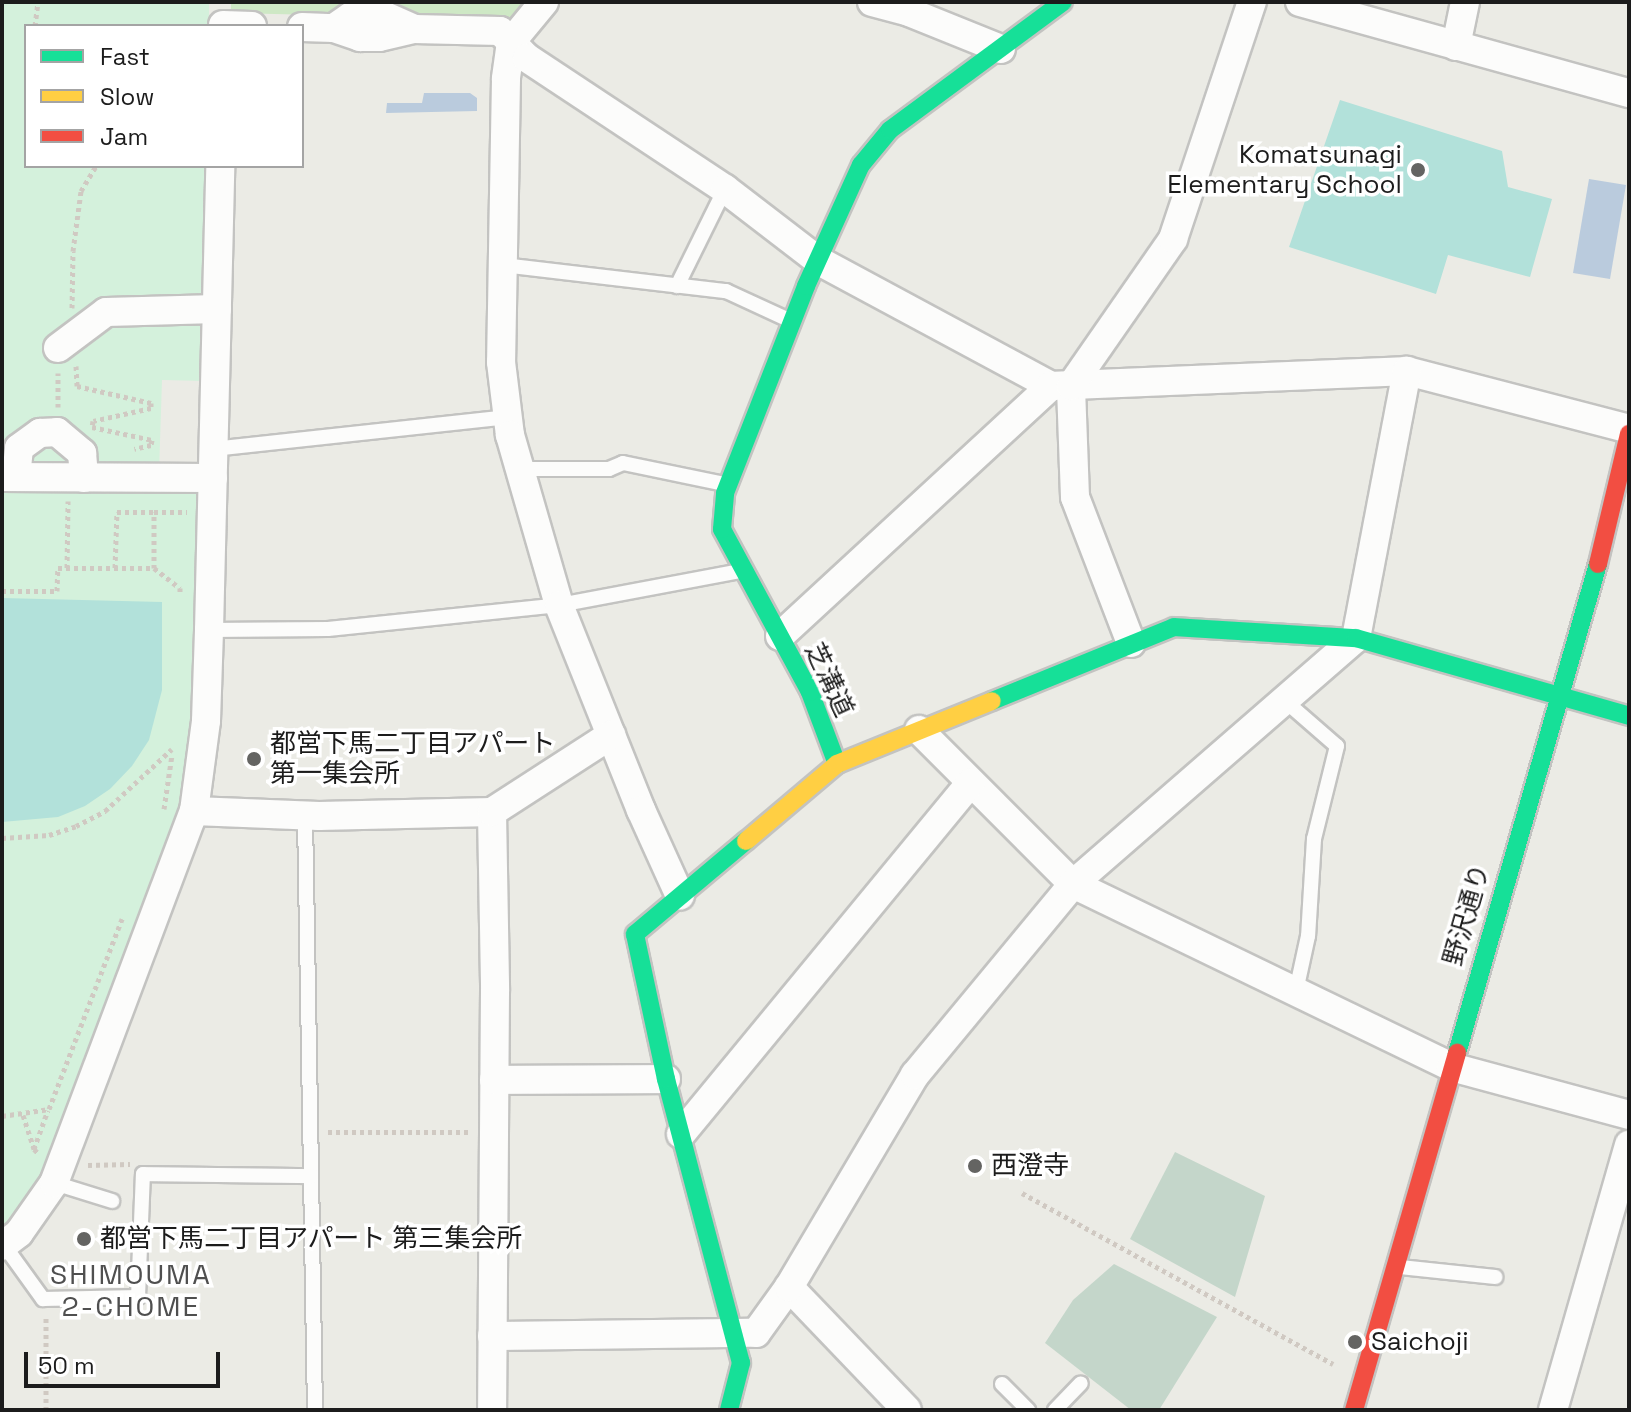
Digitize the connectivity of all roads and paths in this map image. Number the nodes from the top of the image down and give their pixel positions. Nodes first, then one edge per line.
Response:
1 (38, 2) edge
2 (224, 2) edge
3 (544, 2) edge
4 (872, 2) edge
5 (1063, 2) edge
6 (1252, 2) edge
7 (1302, 2) edge
8 (1465, 2) edge
9 (35, 24) edge
10 (223, 24) edge
11 (304, 27) edge
12 (511, 42) junction
13 (1456, 46) junction
14 (1001, 49) junction
15 (1629, 93) edge
16 (95, 168) edge
17 (220, 168) edge
18 (725, 189) junction
19 (819, 261) junction
20 (503, 265) junction
21 (677, 286) junction
22 (217, 309) junction
23 (792, 321) junction
24 (67, 341) junction
25 (1407, 371) junction
26 (1061, 386) junction
27 (508, 417) junction
28 (57, 428) junction
29 (1629, 432) edge
30 (213, 449) junction
31 (124, 451) dead end
32 (520, 469) junction
33 (9, 477) edge
34 (76, 478) junction
35 (213, 478) junction
36 (728, 484) junction
37 (154, 512) junction
38 (212, 512) junction
39 (67, 568) junction
40 (115, 568) junction
41 (154, 568) junction
42 (743, 570) junction
43 (2, 591) edge
44 (180, 604) dead end
45 (559, 605) junction
46 (209, 630) junction
47 (780, 636) junction
48 (1356, 638) junction
49 (1131, 643) junction
50 (1556, 698) junction
51 (1284, 700) junction
52 (1629, 716) edge
53 (919, 730) junction
54 (611, 735) junction
55 (174, 737) dead end
56 (172, 749) junction
57 (837, 764) junction
58 (970, 783) junction
59 (194, 811) junction
60 (492, 812) junction
61 (305, 815) junction
62 (159, 822) dead end
63 (2, 838) edge
64 (1073, 884) junction
65 (680, 896) junction
66 (127, 905) dead end
67 (1296, 991) junction
68 (1451, 1067) junction
69 (666, 1079) junction
70 (494, 1080) junction
71 (49, 1109) junction
72 (23, 1115) junction
73 (1629, 1115) edge
74 (2, 1116) edge
75 (494, 1131) junction
76 (311, 1132) junction
77 (681, 1134) junction
78 (1629, 1145) edge
79 (34, 1149) junction
80 (56, 1167) junction
81 (143, 1174) junction
82 (311, 1176) junction
83 (1022, 1193) dead end
84 (112, 1201) dead end
85 (3, 1246) edge
86 (1396, 1266) junction
87 (1495, 1277) dead end
88 (789, 1287) junction
89 (46, 1299) junction
90 (736, 1334) junction
91 (492, 1336) junction
92 (1340, 1368) dead end
93 (1081, 1383) dead end
94 (1002, 1384) dead end
95 (1026, 1409) edge
96 (46, 1410) edge
97 (315, 1410) edge
98 (492, 1410) edge
99 (729, 1410) edge
100 (907, 1410) edge
101 (1055, 1410) edge
102 (1354, 1410) edge
103 (1553, 1410) edge

1 - 9 path
2 - 10 street
3 - 12 street
4 - 14 street
5 - 14 street, 芝溝道
6 - 26 street
7 - 13 street
8 - 13 street
11 - 12 street
12 - 18 street
12 - 20 street
13 - 15 street
14 - 19 street, 芝溝道
16 - 24 path
17 - 22 street
18 - 19 street
18 - 21 lane
19 - 23 street, 芝溝道
19 - 26 street
20 - 21 lane
20 - 27 street
21 - 23 lane
22 - 24 street
22 - 30 street
23 - 36 street, 芝溝道
24 - 28 path
24 - 31 path
25 - 26 street
25 - 29 street
25 - 48 street
26 - 47 street
26 - 49 street
27 - 30 lane
27 - 32 street
28 - 33 street
28 - 34 street
29 - 50 street, 野沢通り
30 - 35 street
32 - 36 lane
32 - 45 street
33 - 34 street
34 - 35 street
34 - 39 path
35 - 38 street
36 - 42 street, 芝溝道
37 - 38 path
37 - 40 path
37 - 41 path
38 - 46 street
39 - 40 path
39 - 43 path
40 - 41 path
41 - 44 path
42 - 45 lane
42 - 47 street, 芝溝道
45 - 46 lane
45 - 54 street
46 - 59 street
47 - 57 street, 芝溝道
48 - 49 street
48 - 50 street
48 - 51 street
49 - 53 street
50 - 52 street
50 - 68 street, 野沢通り
51 - 64 street
51 - 67 lane
53 - 57 street
53 - 58 street
54 - 60 street
54 - 65 street
55 - 56 path
56 - 62 path
56 - 63 path
57 - 65 street
58 - 64 street
58 - 77 street
59 - 61 street
59 - 80 street
60 - 61 street
60 - 70 street
61 - 76 lane
64 - 67 street
64 - 88 street
65 - 69 street
66 - 71 path
67 - 68 street
68 - 73 street
68 - 86 street, 野沢通り
69 - 70 street
69 - 77 street
70 - 75 street
71 - 72 path
71 - 79 path
72 - 74 path
72 - 79 path
75 - 76 path
75 - 91 street
76 - 82 lane
77 - 90 street
78 - 103 street
79 - 80 path
80 - 81 path
80 - 84 lane
80 - 85 street
81 - 82 lane
81 - 89 lane
82 - 97 lane
83 - 92 path
85 - 89 lane
86 - 87 lane
86 - 102 street, 野沢通り
88 - 90 street
88 - 100 street
89 - 96 path
90 - 91 street
90 - 99 street
91 - 98 street
93 - 101 lane
94 - 95 lane

